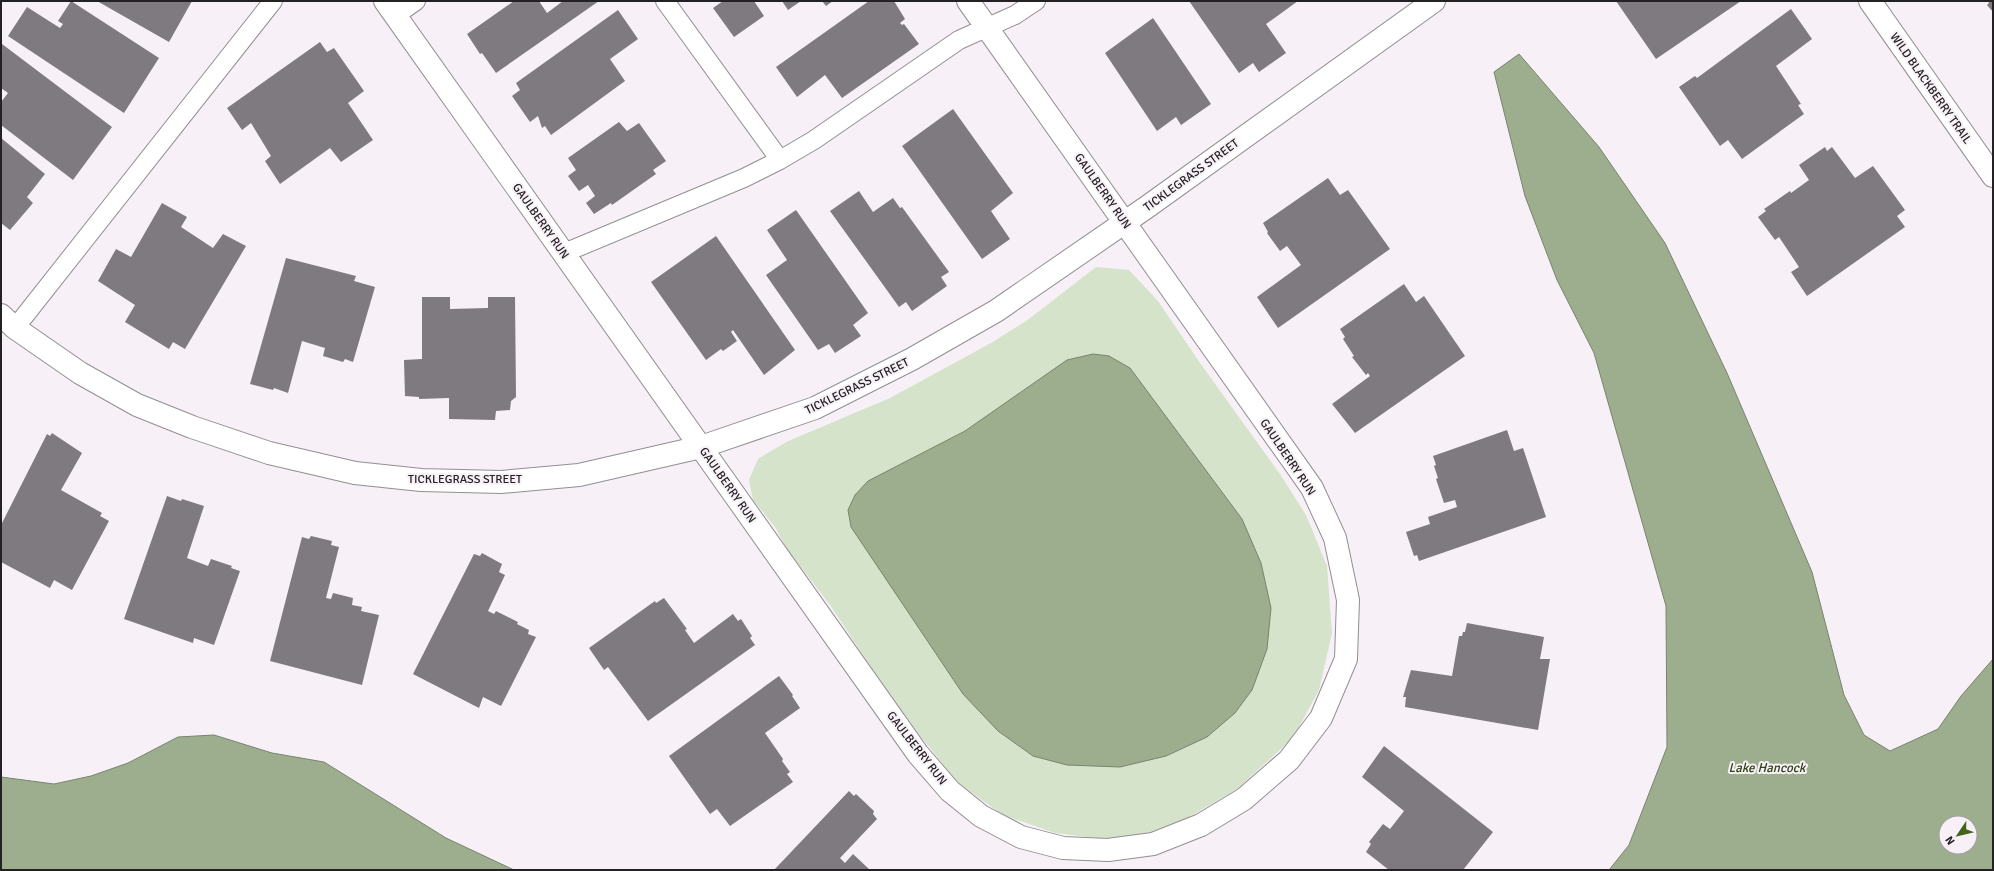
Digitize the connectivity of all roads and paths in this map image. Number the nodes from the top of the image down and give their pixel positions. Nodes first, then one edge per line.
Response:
1 (273, 1) edge
2 (416, 1) edge
3 (665, 1) edge
4 (968, 1) edge
5 (1036, 1) edge
6 (1434, 1) edge
7 (1870, 1) edge
8 (390, 8) edge
9 (988, 28) junction
10 (780, 160) junction
11 (1993, 176) edge
12 (1125, 222) junction
13 (564, 253) junction
14 (8, 321) edge
15 (701, 447) junction

1 - 14 lane
2 - 8 lane
3 - 10 lane
4 - 9 street, GAULBERRY RUN
5 - 9 lane
6 - 12 street, TICKLEGRASS STREET
7 - 11 street, WILD BLACKBERRY TRAIL
8 - 13 street, GAULBERRY RUN
9 - 10 lane
9 - 12 street, GAULBERRY RUN
10 - 13 lane
12 - 15 street, TICKLEGRASS STREET
12 - 15 street, GAULBERRY RUN
13 - 15 street, GAULBERRY RUN
14 - 15 street, TICKLEGRASS STREET

